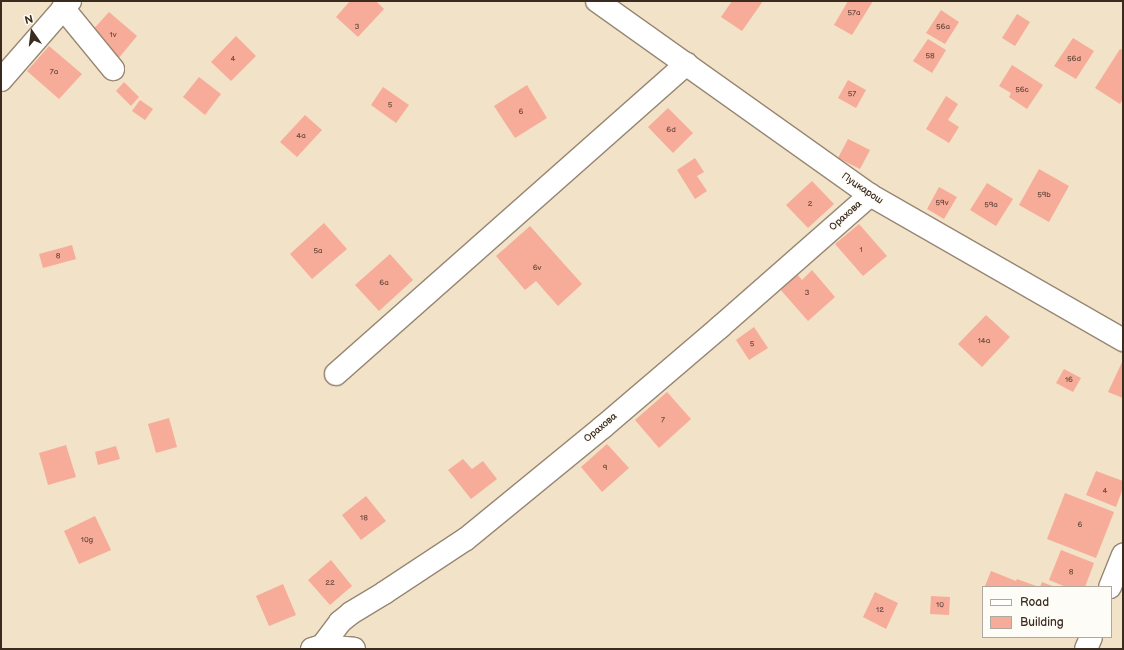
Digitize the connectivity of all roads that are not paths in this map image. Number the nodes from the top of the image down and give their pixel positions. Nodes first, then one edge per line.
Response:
1 (597, 1) edge
2 (67, 5) edge
3 (686, 64) junction
4 (113, 69) dead end
5 (1, 80) edge
6 (870, 195) junction
7 (1123, 340) edge
8 (336, 374) dead end
9 (1123, 554) edge
10 (1110, 586) edge
11 (1091, 638) edge
12 (317, 648) edge
13 (354, 649) edge
14 (1086, 649) edge

1 - 3 street, Пуцкарош
2 - 4 street
2 - 5 street
3 - 6 street, Пуцкарош
3 - 8 street
6 - 7 street, Пуцкарош
6 - 12 street, Орахова
9 - 10 street
11 - 14 street
12 - 13 street

